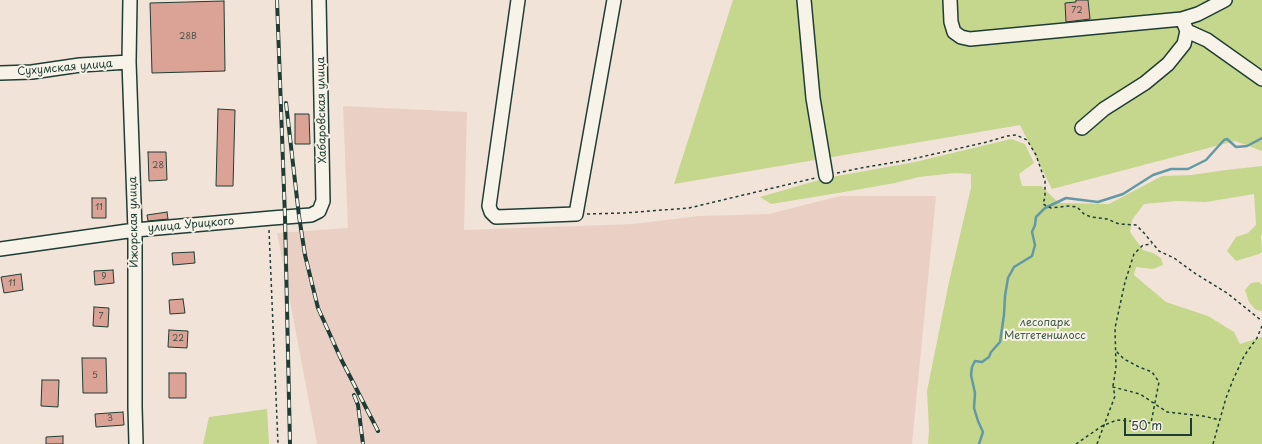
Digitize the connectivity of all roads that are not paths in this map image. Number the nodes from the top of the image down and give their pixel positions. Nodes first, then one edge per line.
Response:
1 (130, 0) edge
2 (319, 0) edge
3 (518, 0) edge
4 (614, 0) edge
5 (804, 0) edge
6 (950, 0) edge
7 (1225, 0) edge
8 (1182, 19) junction
9 (1187, 31) junction
10 (129, 62) junction
11 (0, 73) edge
12 (1262, 79) edge
13 (1082, 128) dead end
14 (826, 176) road end
15 (311, 215) joint
16 (135, 230) junction
17 (0, 249) edge
18 (136, 444) edge

1 - 10 street, Ижорская улица
2 - 15 street, Хабаровская улица
3 - 4 street
5 - 14 street
6 - 8 street
7 - 8 street
8 - 9 street
9 - 12 street
9 - 13 street
10 - 11 street, Сухумская улица
10 - 16 street, Ижорская улица
15 - 16 street, улица Урицкого
16 - 17 street, улица Урицкого
16 - 18 street, Ижорская улица

